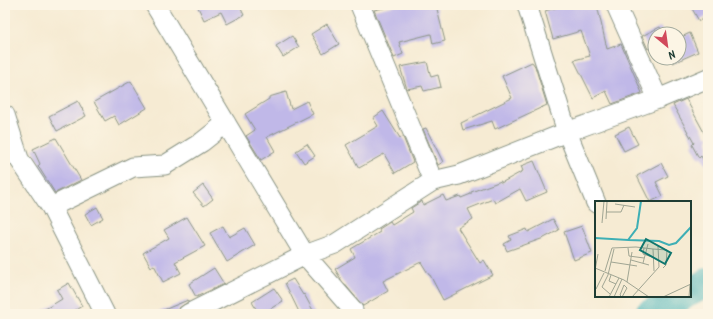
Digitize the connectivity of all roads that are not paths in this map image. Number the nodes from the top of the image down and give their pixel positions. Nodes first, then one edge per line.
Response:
1 (155, 5) edge
2 (360, 5) edge
3 (527, 5) edge
4 (616, 5) edge
5 (708, 78) edge
6 (658, 99) junction
7 (5, 115) edge
8 (226, 123) junction
9 (567, 132) junction
10 (434, 181) junction
11 (595, 201) edge
12 (51, 207) junction
13 (306, 255) junction
14 (353, 310) dead end
15 (105, 314) edge
16 (188, 314) edge

1 - 8 street
2 - 10 street
3 - 9 street
4 - 6 street
5 - 6 street
6 - 9 street
7 - 12 street
8 - 12 street
8 - 13 street
9 - 10 street
9 - 11 street
10 - 13 street
12 - 15 street
13 - 14 street
13 - 16 street

